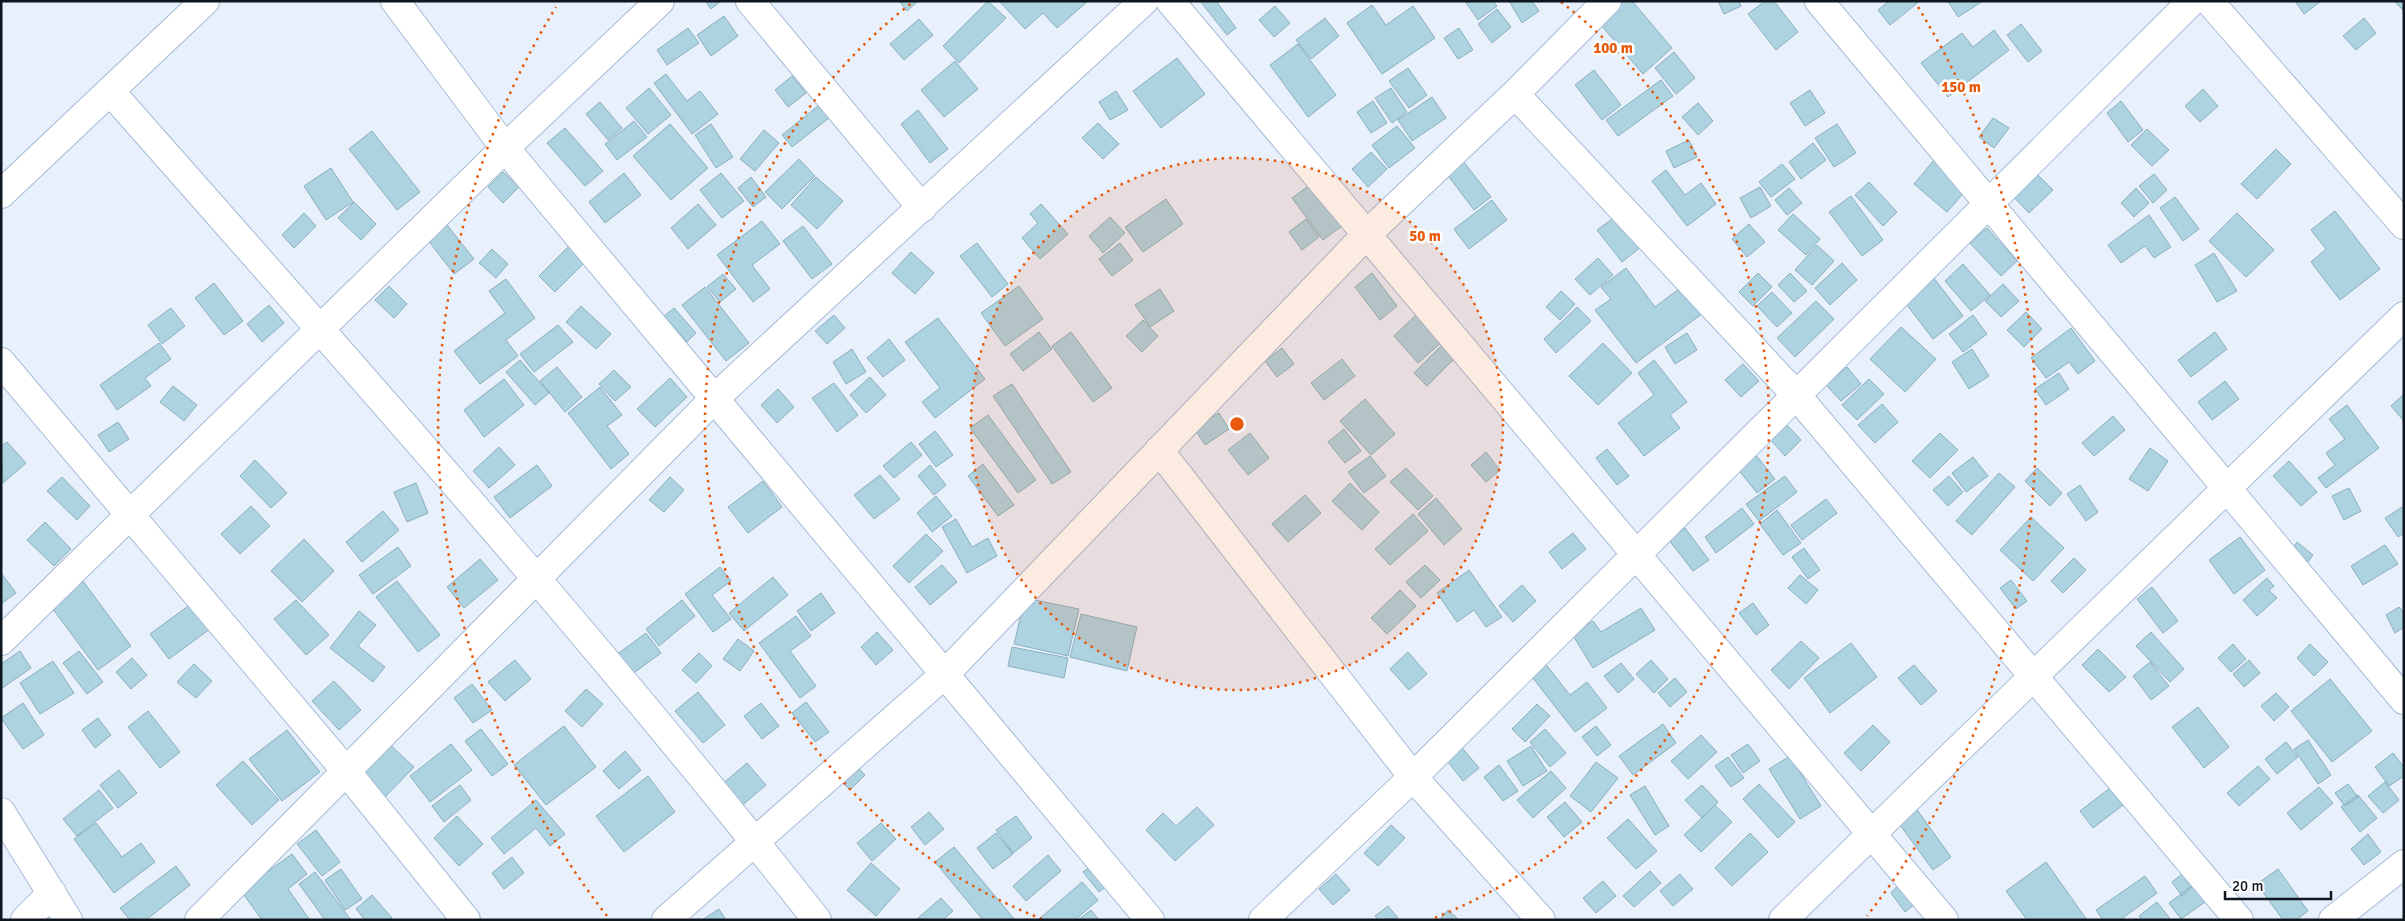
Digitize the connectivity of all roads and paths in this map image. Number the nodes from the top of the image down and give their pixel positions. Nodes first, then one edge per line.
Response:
1 (204, 1) edge
2 (395, 1) edge
3 (660, 1) edge
4 (750, 1) edge
5 (1144, 1) edge
6 (1170, 1) edge
7 (1607, 1) edge
8 (1819, 1) edge
9 (2192, 1) edge
10 (2209, 1) edge
11 (110, 91) junction
12 (1515, 94) junction
13 (505, 148) junction
14 (1, 194) edge
15 (1989, 204) junction
16 (922, 208) junction
17 (2404, 225) edge
18 (1366, 235) junction
19 (2404, 316) edge
20 (320, 329) junction
21 (1, 362) edge
22 (1797, 396) junction
23 (715, 398) junction
24 (1159, 450) junction
25 (2227, 489) junction
26 (130, 515) junction
27 (1636, 554) junction
28 (536, 578) junction
29 (1, 641) edge
30 (945, 674) junction
31 (2035, 676) junction
32 (2404, 700) edge
33 (346, 771) junction
34 (1413, 778) junction
35 (1, 812) edge
36 (1872, 835) junction
37 (756, 842) junction
38 (2404, 864) edge
39 (52, 893) junction
40 (25, 920) edge
41 (68, 920) edge
42 (199, 920) edge
43 (466, 920) edge
44 (666, 920) edge
45 (817, 920) edge
46 (1150, 920) edge
47 (1263, 920) edge
48 (1540, 920) edge
49 (1783, 920) edge
50 (1944, 920) edge
51 (2239, 920) edge
52 (2334, 920) edge

1 - 11 street
2 - 13 street
3 - 13 street
4 - 16 street
5 - 16 street
6 - 18 street
7 - 12 street
8 - 15 street
9 - 15 street
10 - 17 street
11 - 14 street
11 - 20 street
12 - 18 street
12 - 22 street
13 - 20 street
13 - 23 street
15 - 22 street
15 - 25 street
16 - 23 street
18 - 24 street
18 - 27 street
19 - 25 street
20 - 26 street
20 - 28 street
21 - 26 street
22 - 27 street
22 - 31 street
23 - 28 street
23 - 30 street
24 - 30 street
24 - 34 street
25 - 31 street
25 - 32 street
26 - 29 street
26 - 33 street
27 - 34 street
27 - 36 street
28 - 33 street
28 - 37 street
30 - 37 street
30 - 46 street
31 - 36 street
31 - 51 street
33 - 42 street
33 - 43 street
34 - 47 street
34 - 48 street
35 - 39 street
36 - 49 street
36 - 50 street
37 - 44 street
37 - 45 street
38 - 52 street
39 - 40 street
39 - 41 street

